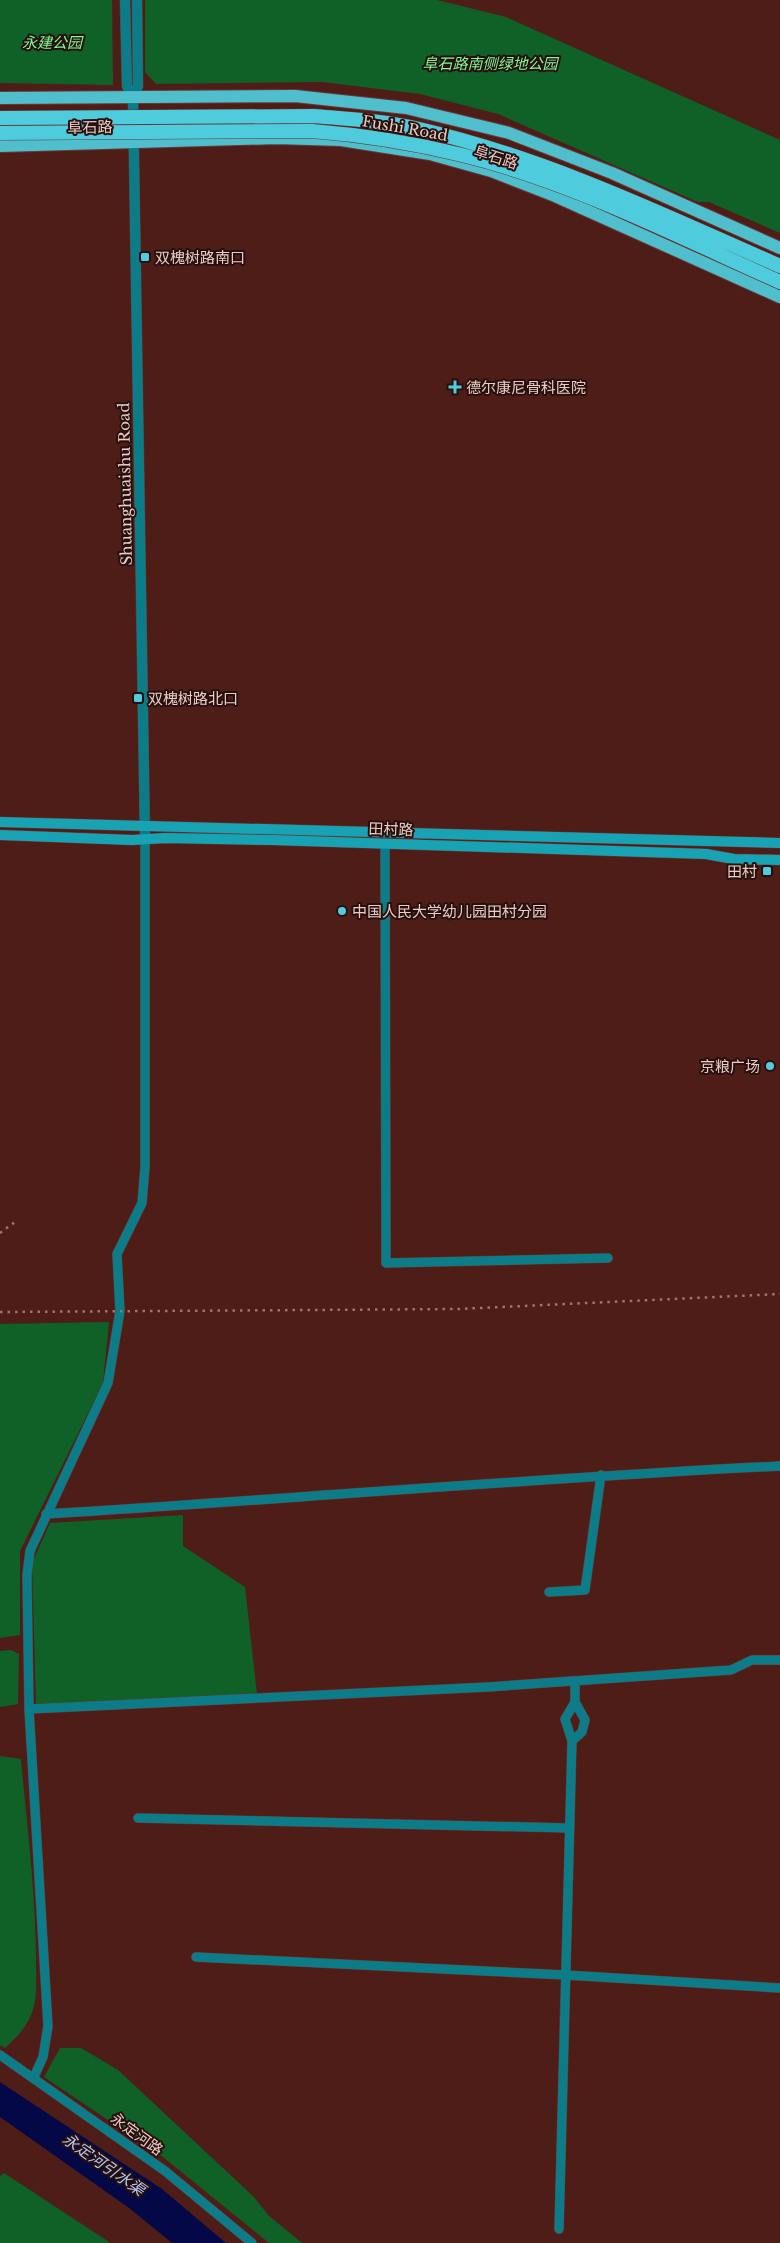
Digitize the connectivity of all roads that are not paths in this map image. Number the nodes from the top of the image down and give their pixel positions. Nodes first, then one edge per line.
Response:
1 (125, 0) edge
2 (137, 0) edge
3 (0, 98) edge
4 (133, 98) junction
5 (0, 118) edge
6 (0, 134) edge
7 (135, 143) junction
8 (0, 146) edge
9 (780, 248) edge
10 (780, 266) edge
11 (780, 282) edge
12 (780, 297) edge
13 (0, 822) edge
14 (145, 824) junction
15 (0, 835) edge
16 (145, 838) junction
17 (780, 843) edge
18 (386, 844) junction
19 (780, 860) edge
20 (608, 1258) dead end
21 (780, 1466) edge
22 (601, 1476) junction
23 (46, 1514) junction
24 (549, 1592) dead end
25 (780, 1660) edge
26 (575, 1681) junction
27 (576, 1702) junction
28 (29, 1710) junction
29 (572, 1742) junction
30 (138, 1818) dead end
31 (568, 1828) junction
32 (196, 1957) dead end
33 (566, 1975) junction
34 (780, 1988) edge
35 (0, 2055) edge
36 (34, 2077) junction
37 (559, 2229) dead end
38 (252, 2243) edge

1 - 4 street
2 - 4 street
3 - 4 main road, 阜石路
4 - 7 street, Shuanghuaishu Road
4 - 9 main road, 阜石路
5 - 10 highway, Fushi Road, bridge
6 - 11 highway, Fushi Road, bridge
7 - 8 main road, 阜石路
7 - 12 main road, 阜石路
7 - 14 street, Shuanghuaishu Road
13 - 14 main road, 田村路
14 - 16 street, Shuanghuaishu Road
14 - 17 main road, 田村路
15 - 16 main road, 田村路
16 - 18 main road, 田村路
16 - 23 street
18 - 19 main road, 田村路
18 - 20 street
21 - 22 street
22 - 23 street
22 - 24 street
23 - 28 street
25 - 26 street
26 - 27 street
26 - 28 street
27 - 29 street
27 - 29 street
28 - 36 street
29 - 31 street
30 - 31 street
31 - 33 street
32 - 33 street
33 - 34 street
33 - 37 street
35 - 36 street, 永定河路
36 - 38 street, 永定河路

